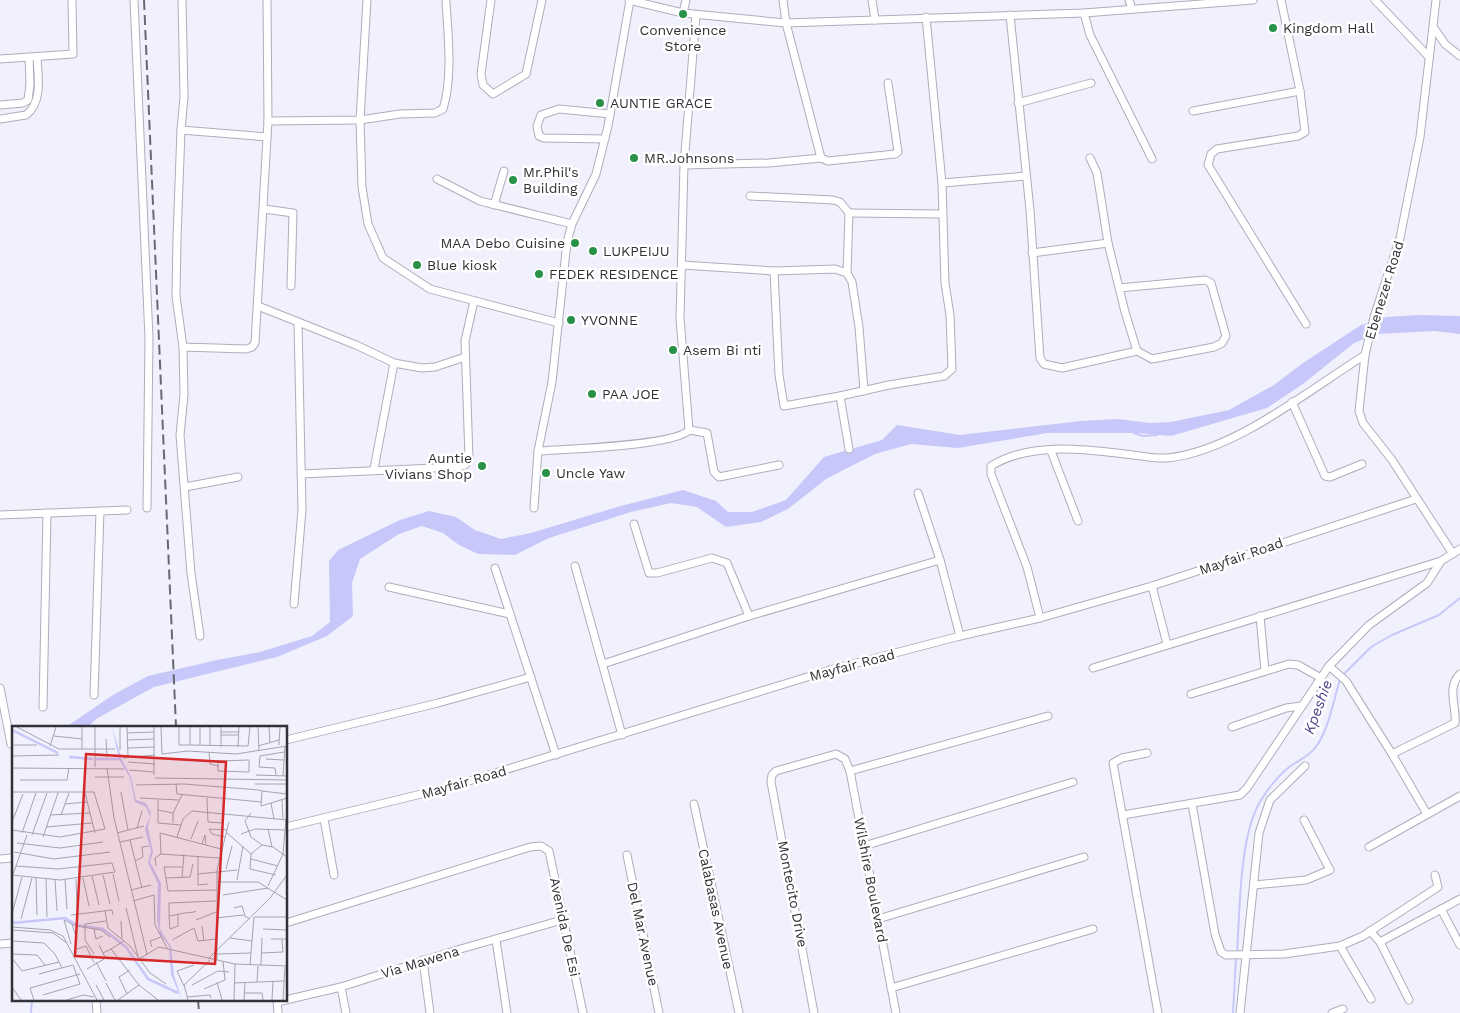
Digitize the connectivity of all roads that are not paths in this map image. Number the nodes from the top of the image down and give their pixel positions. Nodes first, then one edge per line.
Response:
1 (72, 0) edge
2 (134, 0) edge
3 (182, 0) edge
4 (267, 0) edge
5 (367, 0) edge
6 (491, 0) edge
7 (542, 0) edge
8 (630, 0) edge
9 (686, 0) edge
10 (783, 0) edge
11 (872, 0) edge
12 (1129, 0) edge
13 (1253, 0) edge
14 (1281, 0) edge
15 (1375, 0) edge
16 (1436, 0) edge
17 (446, 2) dead end
18 (1132, 9) junction
19 (683, 13) junction
20 (1084, 13) junction
21 (696, 15) junction
22 (1010, 15) junction
23 (926, 17) junction
24 (875, 20) junction
25 (786, 23) junction
26 (1433, 28) junction
27 (1460, 56) edge
28 (29, 57) junction
29 (37, 57) junction
30 (1429, 57) junction
31 (0, 59) edge
32 (888, 83) dead end
33 (1090, 83) dead end
34 (1300, 91) junction
35 (1018, 103) junction
36 (0, 105) edge
37 (1193, 111) dead end
38 (610, 114) junction
39 (0, 119) edge
40 (360, 120) junction
41 (268, 121) junction
42 (181, 130) junction
43 (267, 137) junction
44 (605, 139) junction
45 (821, 158) junction
46 (1090, 158) dead end
47 (1152, 159) dead end
48 (684, 165) junction
49 (504, 171) dead end
50 (1026, 176) junction
51 (437, 179) dead end
52 (942, 183) junction
53 (750, 196) dead end
54 (494, 205) junction
55 (264, 209) junction
56 (849, 213) junction
57 (942, 214) junction
58 (572, 224) junction
59 (1108, 243) junction
60 (1032, 252) junction
61 (846, 259) junction
62 (682, 265) junction
63 (835, 269) junction
64 (774, 271) junction
65 (847, 273) junction
66 (291, 286) dead end
67 (1120, 288) junction
68 (474, 301) junction
69 (258, 306) junction
70 (298, 322) junction
71 (559, 324) junction
72 (1306, 324) dead end
73 (183, 348) junction
74 (1137, 351) junction
75 (1365, 355) junction
76 (465, 357) junction
77 (394, 363) junction
78 (864, 391) junction
79 (840, 396) junction
80 (1292, 402) junction
81 (689, 430) junction
82 (849, 449) dead end
83 (538, 451) junction
84 (1051, 451) junction
85 (1362, 464) dead end
86 (779, 466) dead end
87 (374, 470) junction
88 (301, 474) junction
89 (238, 477) dead end
90 (185, 487) junction
91 (918, 493) dead end
92 (1416, 499) junction
93 (147, 508) dead end
94 (534, 508) dead end
95 (127, 510) dead end
96 (100, 511) junction
97 (47, 513) junction
98 (0, 516) edge
99 (1078, 521) dead end
100 (634, 524) dead end
101 (1460, 549) edge
102 (1453, 554) junction
103 (940, 560) junction
104 (1441, 561) junction
105 (575, 566) dead end
106 (495, 568) dead end
107 (1152, 586) junction
108 (389, 587) dead end
109 (294, 604) dead end
110 (510, 614) junction
111 (749, 616) junction
112 (1260, 616) junction
113 (1040, 618) junction
114 (200, 636) dead end
115 (960, 636) junction
116 (1166, 644) junction
117 (603, 664) junction
118 (1330, 666) junction
119 (1093, 668) dead end
120 (1265, 671) junction
121 (1460, 674) edge
122 (531, 677) junction
123 (1321, 678) junction
124 (0, 688) edge
125 (1191, 694) dead end
126 (94, 695) dead end
127 (43, 706) dead end
128 (1301, 706) junction
129 (2, 708) edge
130 (1048, 716) dead end
131 (1232, 727) dead end
132 (622, 735) junction
133 (288, 740) edge
134 (11, 744) dead end
135 (1147, 753) dead end
136 (1392, 754) junction
137 (556, 755) junction
138 (1305, 766) dead end
139 (850, 771) junction
140 (772, 775) joint
141 (1073, 782) dead end
142 (1460, 796) edge
143 (694, 804) dead end
144 (1192, 804) junction
145 (1427, 814) junction
146 (1123, 815) junction
147 (324, 819) junction
148 (1304, 820) dead end
149 (288, 827) edge
150 (864, 846) junction
151 (1369, 847) dead end
152 (627, 855) dead end
153 (1084, 857) dead end
154 (11, 858) dead end
155 (0, 859) edge
156 (334, 875) dead end
157 (1435, 875) dead end
158 (1254, 885) junction
159 (1460, 899) edge
160 (1441, 909) junction
161 (878, 918) junction
162 (562, 920) junction
163 (288, 922) edge
164 (1093, 929) dead end
165 (1370, 931) junction
166 (496, 940) junction
167 (1380, 942) junction
168 (1460, 945) edge
169 (1340, 946) junction
170 (1244, 956) junction
171 (424, 960) junction
172 (341, 986) junction
173 (891, 988) junction
174 (288, 998) edge
175 (1371, 999) dead end
176 (96, 1000) edge
177 (1408, 1000) dead end
178 (277, 1001) edge
179 (1343, 1009) dead end
180 (97, 1013) edge
181 (278, 1013) edge
182 (346, 1013) edge
183 (430, 1013) edge
184 (507, 1013) edge
185 (582, 1013) edge
186 (659, 1013) edge
187 (739, 1013) edge
188 (814, 1013) edge
189 (896, 1013) edge
190 (1158, 1013) edge
191 (1240, 1013) edge
192 (1332, 1013) edge

1 - 29 street
2 - 93 street
3 - 42 street
4 - 41 street
5 - 40 street
6 - 7 street
8 - 19 street
8 - 38 street
9 - 19 street
10 - 25 street
11 - 24 street
12 - 18 street
13 - 18 street
14 - 34 street
15 - 30 street
16 - 26 street, Ebenezer Road
17 - 40 street
18 - 20 street
19 - 21 street
20 - 22 street
20 - 47 street
21 - 25 street
21 - 48 street
22 - 23 street
22 - 35 street
23 - 24 street
23 - 52 street
24 - 25 street
25 - 45 street
26 - 27 street
26 - 30 street, Ebenezer Road
28 - 29 street
28 - 31 street
28 - 36 street
29 - 39 street
30 - 75 street, Ebenezer Road
32 - 45 street
33 - 35 street
34 - 37 street
34 - 72 street
35 - 50 street
38 - 44 street
38 - 44 street
40 - 41 street
40 - 68 street
41 - 43 street
42 - 43 street
42 - 73 street
43 - 55 street
44 - 58 street
45 - 48 street
46 - 59 street
48 - 62 street
49 - 54 street
50 - 52 street
50 - 60 street
51 - 54 street
52 - 57 street
53 - 56 street
54 - 58 street
55 - 66 street
55 - 69 street
56 - 57 street
56 - 61 street
57 - 78 street
58 - 71 street
59 - 60 street
59 - 67 street
60 - 74 street
61 - 63 street
61 - 65 street
62 - 64 street
62 - 81 street
63 - 64 street
63 - 65 street
64 - 79 street
65 - 78 street
67 - 74 street
67 - 74 street
68 - 71 street
68 - 76 street
69 - 70 street
69 - 73 street
70 - 77 street
70 - 88 street
71 - 83 street
73 - 90 street
75 - 80 street
75 - 92 street, Ebenezer Road
76 - 77 street
76 - 87 street
77 - 87 street
78 - 79 street
79 - 82 street
80 - 84 street
80 - 85 street
81 - 83 street
81 - 86 street
83 - 94 street
84 - 99 street
84 - 113 street
87 - 88 street
88 - 109 street
89 - 90 street
90 - 114 street
91 - 103 street
92 - 102 street, Ebenezer Road
92 - 107 street, Mayfair Road
95 - 96 street
96 - 97 street
96 - 126 street
97 - 98 street
97 - 127 street
100 - 111 street
101 - 102 street
102 - 104 street
103 - 111 street
103 - 115 street
104 - 112 street
104 - 118 street
105 - 117 street
106 - 110 street
107 - 113 street, Mayfair Road
107 - 116 street
108 - 110 street
110 - 122 street
111 - 117 street
112 - 116 street
112 - 120 street
113 - 115 street, Mayfair Road
115 - 132 street, Mayfair Road
116 - 119 street
117 - 132 street
118 - 123 street
118 - 136 street
120 - 123 street
120 - 125 street
121 - 136 street
122 - 133 street
122 - 137 street
123 - 128 street
124 - 129 street
128 - 131 street
128 - 144 street
129 - 134 street
130 - 139 street
132 - 137 street, Mayfair Road
135 - 146 street
136 - 145 street
137 - 147 street, Mayfair Road
138 - 158 street
139 - 140 street, Wilshire Boulevard
139 - 150 street, Wilshire Boulevard
140 - 188 street, Montecito Drive
141 - 150 street
142 - 145 street
143 - 187 street, Calabasas Avenue
144 - 146 street
144 - 170 street
145 - 151 street
146 - 190 street
147 - 149 street, Mayfair Road
147 - 156 street
148 - 158 street
150 - 161 street, Wilshire Boulevard
152 - 186 street, Del Mar Avenue
153 - 161 street
154 - 155 street
157 - 165 street
158 - 170 street
159 - 160 street
160 - 167 street
160 - 168 street
161 - 173 street, Wilshire Boulevard
162 - 163 street, Avenida De Esi
162 - 166 street, Via Mawena
162 - 185 street, Avenida De Esi
164 - 173 street
165 - 167 street
165 - 169 street
166 - 171 street, Via Mawena
166 - 184 street
167 - 177 street
169 - 170 street
169 - 175 street
170 - 191 street
171 - 172 street, Via Mawena
171 - 183 street
172 - 174 street, Via Mawena
172 - 182 street
173 - 189 street, Wilshire Boulevard
176 - 180 street
178 - 181 street
179 - 192 street

